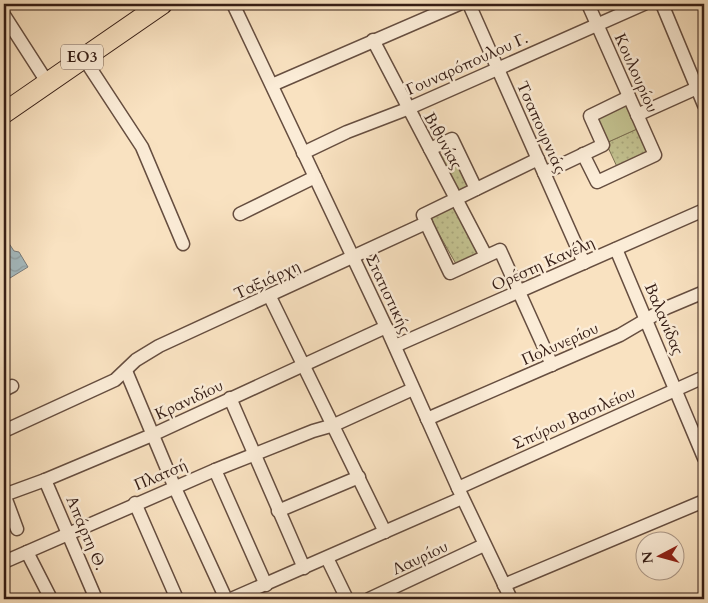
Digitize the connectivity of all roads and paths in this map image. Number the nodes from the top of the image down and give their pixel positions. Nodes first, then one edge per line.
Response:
1 (232, 4) edge
2 (459, 4) edge
3 (469, 4) edge
4 (588, 4) edge
5 (644, 4) edge
6 (662, 4) edge
7 (150, 7) edge
8 (4, 15) edge
9 (597, 24) junction
10 (373, 40) junction
11 (83, 57) junction
12 (498, 69) junction
13 (47, 82) junction
14 (272, 85) junction
15 (701, 95) edge
16 (629, 97) junction
17 (407, 109) junction
18 (4, 113) edge
19 (637, 115) junction
20 (430, 149) junction
21 (303, 154) junction
22 (583, 154) junction
23 (538, 159) junction
24 (544, 173) junction
25 (315, 177) junction
26 (476, 189) junction
27 (456, 199) junction
28 (704, 210) edge
29 (240, 214) dead end
30 (426, 223) junction
31 (183, 244) dead end
32 (616, 249) junction
33 (352, 256) junction
34 (486, 256) junction
35 (584, 264) junction
36 (520, 292) junction
37 (704, 292) edge
38 (270, 297) junction
39 (646, 320) junction
40 (386, 327) junction
41 (394, 346) junction
42 (552, 365) junction
43 (304, 366) junction
44 (126, 371) junction
45 (704, 377) edge
46 (413, 389) junction
47 (676, 390) junction
48 (230, 398) junction
49 (427, 420) junction
50 (334, 425) junction
51 (4, 431) edge
52 (152, 435) junction
53 (703, 449) edge
54 (254, 454) junction
55 (215, 470) junction
56 (359, 478) junction
57 (45, 480) junction
58 (175, 488) junction
59 (460, 493) junction
60 (4, 495) edge
61 (704, 500) edge
62 (135, 504) junction
63 (278, 511) junction
64 (17, 529) dead end
65 (385, 532) junction
66 (68, 533) junction
67 (484, 545) junction
68 (27, 552) junction
69 (327, 558) junction
70 (4, 562) edge
71 (304, 568) junction
72 (266, 585) junction
73 (504, 585) junction
74 (245, 597) edge
75 (51, 599) edge
76 (96, 599) edge
77 (177, 599) edge
78 (226, 599) edge
79 (231, 599) edge
80 (347, 599) edge
81 (369, 599) edge
82 (511, 599) edge

1 - 14 street, Στατιστικής
2 - 10 street
3 - 12 street, Τσαπουρνιάς
4 - 9 street, Κουλουρίου
5 - 9 street, Γουναρόπουλου Γ.
6 - 15 street
7 - 11 main road, ΕΟ3
8 - 13 street
9 - 12 street, Γουναρόπουλου Γ.
9 - 16 street, Κουλουρίου
10 - 14 street
10 - 17 street, Βιθυνίας
11 - 13 main road, ΕΟ3
11 - 31 street
12 - 17 street, Γουναρόπουλου Γ.
12 - 23 street, Τσαπουρνιάς
13 - 18 main road, ΕΟ3
14 - 21 street, Στατιστικής
15 - 19 street
16 - 19 street, Κουλουρίου
16 - 22 street
17 - 20 street, Βιθυνίας
17 - 21 street, Γουναρόπουλου Γ.
19 - 22 street, Κουλουρίου
20 - 26 street
20 - 27 street, Βιθυνίας
21 - 25 street, Στατιστικής
22 - 24 street
23 - 24 street, Τσαπουρνιάς
23 - 26 street, Ταξιάρχη
24 - 35 street, Τσαπουρνιάς
25 - 29 street
25 - 33 street, Στατιστικής
26 - 27 street, Ταξιάρχη
27 - 30 street, Ταξιάρχη
27 - 34 street, Βιθυνίας
28 - 32 street, Ορέστη Κανέλη
30 - 33 street, Ταξιάρχη
30 - 34 street
32 - 35 street, Ορέστη Κανέλη
32 - 39 street, Βαλανίδας
33 - 38 street, Ταξιάρχη
33 - 40 street, Στατιστικής
34 - 36 street
35 - 36 street, Ορέστη Κανέλη
36 - 41 street, Ορέστη Κανέλη
36 - 42 street
37 - 39 street, Πολυνερίου
38 - 43 street
38 - 44 street, Ταξιάρχη
39 - 42 street, Πολυνερίου
39 - 47 street, Βαλανίδας
40 - 41 street, Στατιστικής
40 - 43 street, Κρανιδίου
41 - 46 street, Στατιστικής
42 - 49 street, Πολυνερίου
43 - 48 street, Κρανιδίου
43 - 50 street
44 - 51 street, Ταξιάρχη
44 - 52 street
45 - 47 street, Σπύρου Βασιλείου
46 - 49 street, Στατιστικής
46 - 50 street, Πλατσή
47 - 53 street, Βαλανίδας
47 - 59 street, Σπύρου Βασιλείου
48 - 52 street, Κρανιδίου
48 - 54 street
49 - 59 street, Στατιστικής
50 - 54 street, Πλατσή
50 - 56 street
52 - 57 street, Κρανιδίου
52 - 58 street
54 - 55 street, Πλατσή
54 - 63 street
55 - 58 street, Πλατσή
55 - 72 street
56 - 63 street
56 - 65 street
57 - 60 street, Κρανιδίου
57 - 66 street, Απάρτη Θ.
58 - 62 street, Πλατσή
58 - 78 street
59 - 65 street, Σπύρου Βασιλείου
59 - 67 street, Στατιστικής
60 - 64 street
61 - 73 street
62 - 66 street, Πλατσή
62 - 77 street
63 - 71 street
65 - 69 street, Σπύρου Βασιλείου
66 - 68 street, Πλατσή
66 - 76 street, Απάρτη Θ.
67 - 73 street, Στατιστικής
67 - 81 street, Λαυρίου
68 - 70 street, Πλατσή
68 - 75 street
69 - 71 street, Σπύρου Βασιλείου
69 - 80 street
71 - 72 street, Σπύρου Βασιλείου
72 - 74 street, Σπύρου Βασιλείου
73 - 82 street, Στατιστικής
74 - 79 street, Σπύρου Βασιλείου

